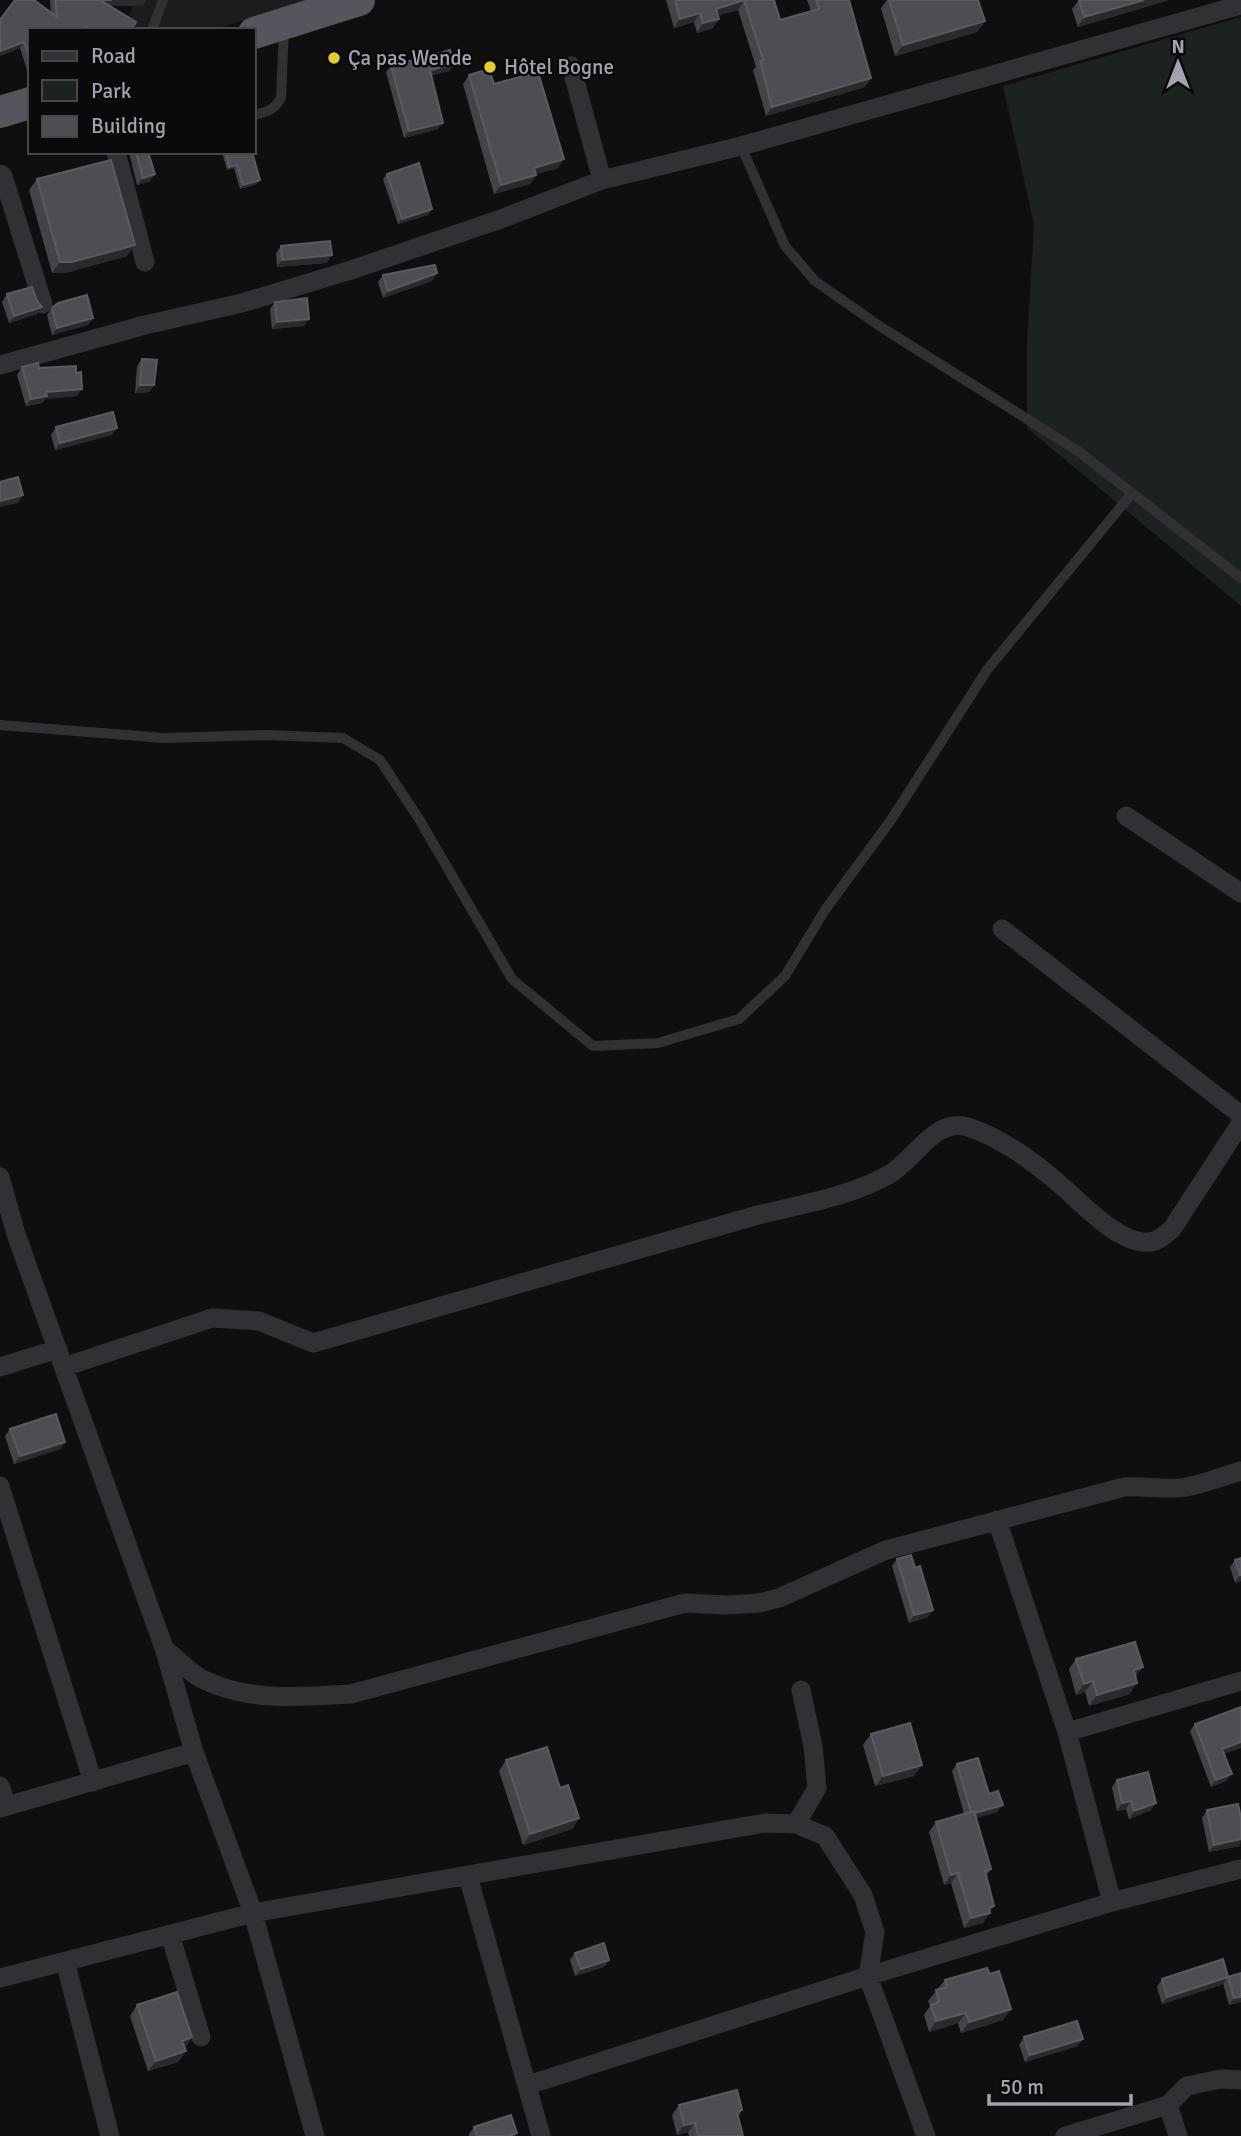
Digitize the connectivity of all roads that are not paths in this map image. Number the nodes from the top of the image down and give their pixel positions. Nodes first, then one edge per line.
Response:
1 (163, 0) edge
2 (335, 3) edge
3 (1241, 5) edge
4 (285, 23) junction
5 (153, 28) edge
6 (256, 32) edge
7 (571, 66) dead end
8 (28, 104) edge
9 (0, 112) edge
10 (256, 114) edge
11 (741, 146) junction
12 (117, 154) edge
13 (0, 174) edge
14 (602, 180) junction
15 (145, 262) dead end
16 (43, 304) edge
17 (0, 365) edge
18 (1132, 493) junction
19 (1241, 578) edge
20 (0, 725) edge
21 (1126, 816) dead end
22 (1241, 894) edge
23 (1002, 929) dead end
24 (1241, 1115) edge
25 (1241, 1123) edge
26 (0, 1177) edge
27 (8, 1236) edge
28 (61, 1358) junction
29 (0, 1367) edge
30 (1241, 1471) edge
31 (0, 1486) edge
32 (996, 1520) junction
33 (164, 1648) junction
34 (1241, 1681) edge
35 (801, 1690) dead end
36 (1067, 1732) junction
37 (194, 1752) junction
38 (93, 1782) junction
39 (0, 1786) edge
40 (3, 1807) edge
41 (796, 1824) junction
42 (1241, 1869) edge
43 (468, 1876) junction
44 (1112, 1902) junction
45 (253, 1913) junction
46 (170, 1934) junction
47 (65, 1961) junction
48 (868, 1976) junction
49 (0, 1978) edge
50 (201, 2037) dead end
51 (1241, 2080) edge
52 (528, 2085) junction
53 (1168, 2105) junction
54 (110, 2136) edge
55 (315, 2136) edge
56 (541, 2136) edge
57 (926, 2136) edge
58 (1065, 2136) edge
59 (1178, 2136) edge

1 - 5 lane
2 - 4 highway
3 - 11 street
4 - 6 highway
4 - 10 lane
7 - 14 street
8 - 9 highway
11 - 14 street
11 - 18 lane
12 - 15 street
13 - 16 street
14 - 17 street
18 - 19 lane
18 - 20 lane
21 - 22 street
23 - 24 street
25 - 28 street
26 - 27 street
27 - 28 street
28 - 29 street
28 - 33 street
30 - 32 street
31 - 38 street
32 - 33 street
32 - 36 street
33 - 37 street
34 - 36 street
35 - 41 street
36 - 44 street
37 - 38 street
37 - 45 street
38 - 40 street
39 - 40 street
41 - 43 street
41 - 48 street
42 - 44 street
43 - 45 street
43 - 52 street
44 - 48 street
45 - 46 street
45 - 55 street
46 - 47 street
46 - 50 street
47 - 49 street
47 - 54 street
48 - 52 street
48 - 57 street
51 - 53 street
52 - 56 street
53 - 58 street
53 - 59 street

